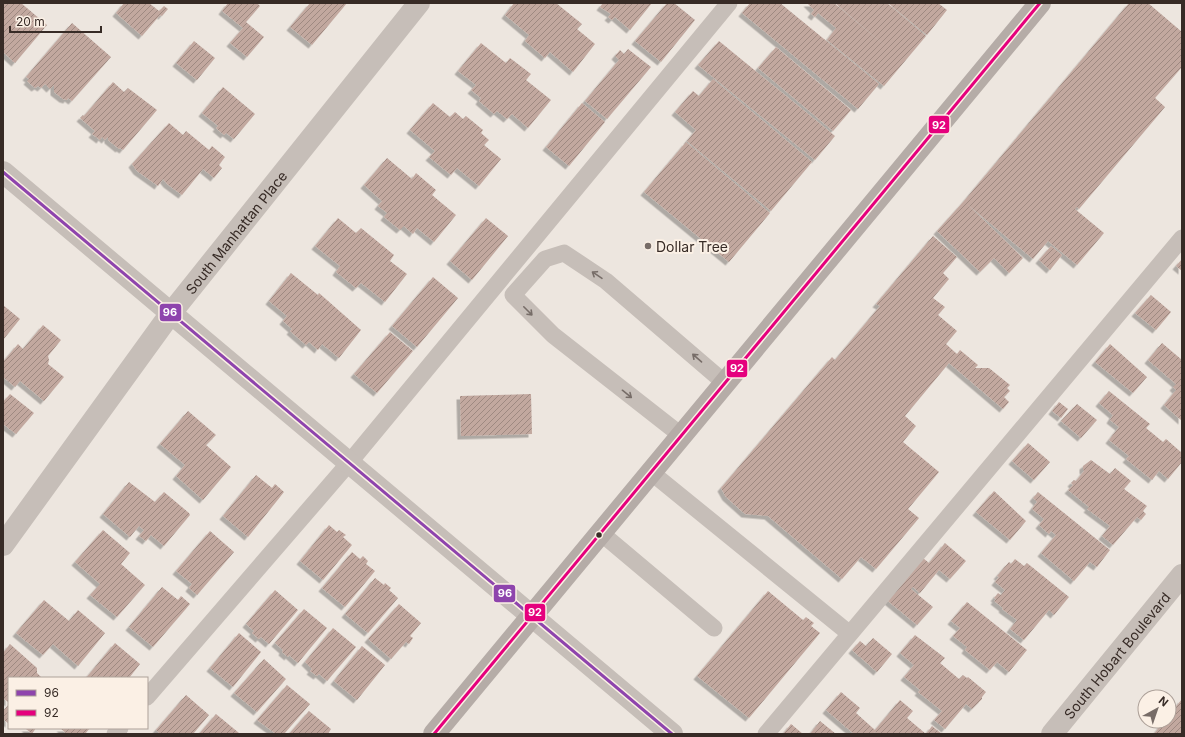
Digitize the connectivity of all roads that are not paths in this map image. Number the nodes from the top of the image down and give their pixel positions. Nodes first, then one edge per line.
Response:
1 (419, 3) edge
2 (729, 3) edge
3 (1040, 3) edge
4 (3, 172) edge
5 (1182, 238) edge
6 (171, 313) junction
7 (726, 384) junction
8 (682, 436) junction
9 (349, 463) junction
10 (652, 473) junction
11 (602, 533) junction
12 (3, 545) edge
13 (1182, 575) edge
14 (531, 617) junction
15 (714, 628) dead end
16 (850, 634) junction
17 (148, 696) edge
18 (434, 734) edge
19 (672, 734) edge
20 (766, 734) edge
21 (1052, 734) edge

1 - 6 street, South Manhattan Place
2 - 9 lane
3 - 7 main road
4 - 6 street
5 - 16 lane
6 - 9 street
6 - 12 street, South Manhattan Place
7 - 8 main road
7 -> 8 lane
8 - 10 main road
9 - 14 street
9 - 17 lane
10 - 11 main road
10 - 16 lane
11 - 14 main road
11 - 15 lane
13 - 21 street, South Hobart Boulevard
14 - 18 main road
14 - 19 street
16 - 20 lane

